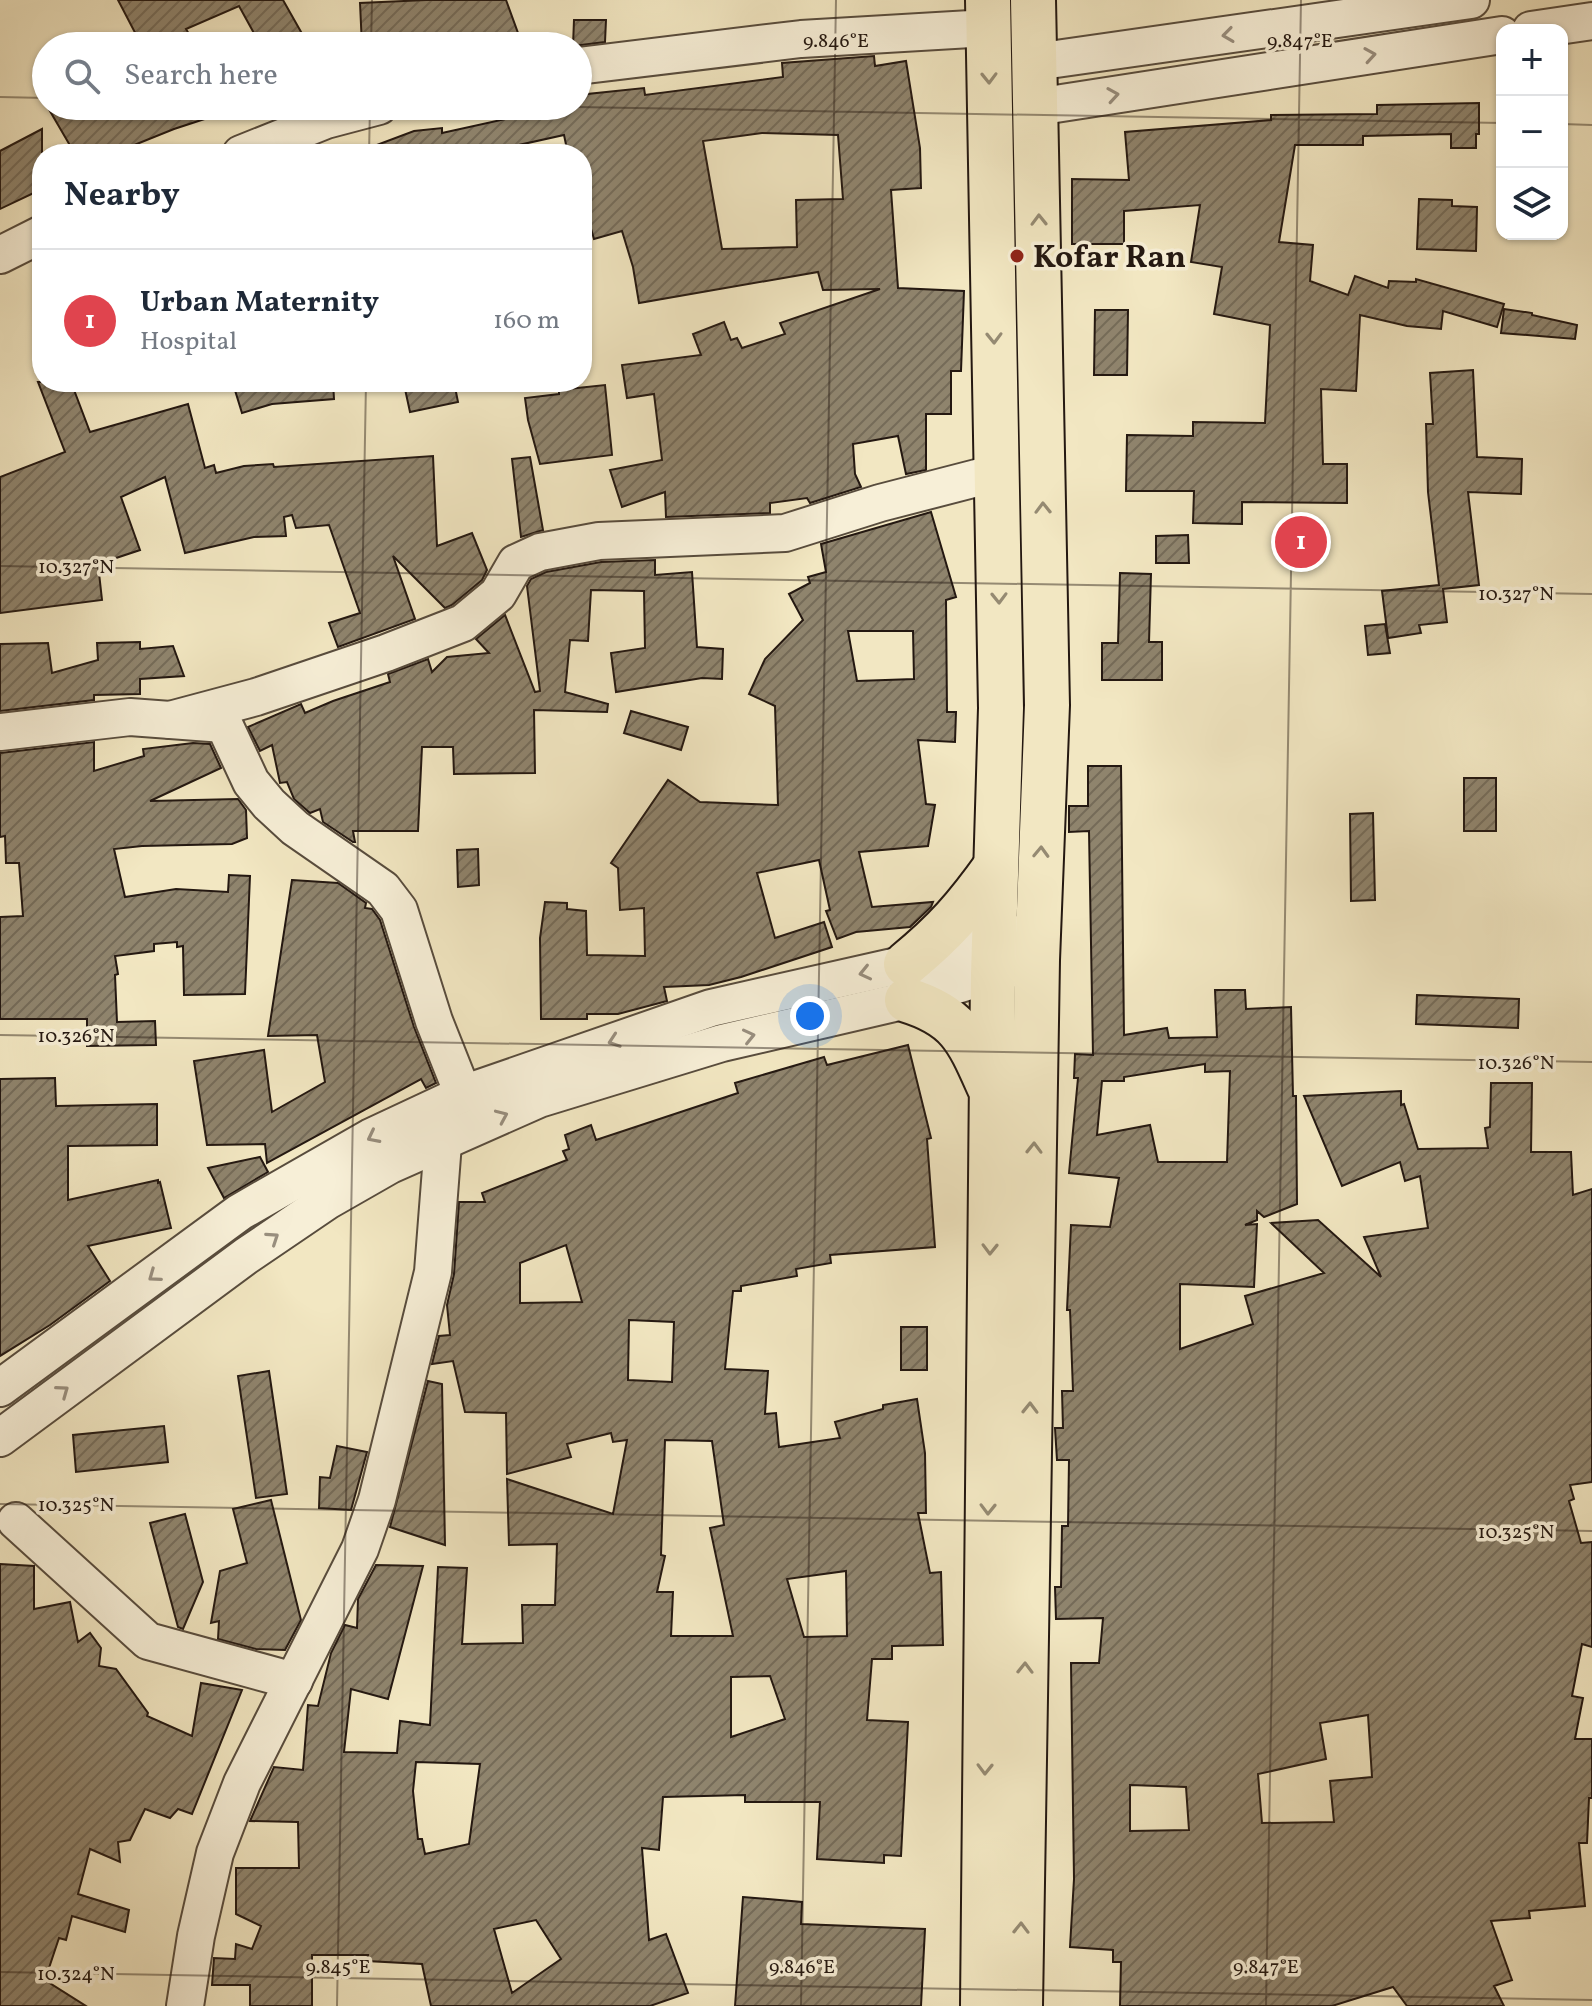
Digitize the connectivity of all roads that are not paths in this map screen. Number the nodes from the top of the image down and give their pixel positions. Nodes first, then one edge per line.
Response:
1 (1033, 0) edge
2 (1471, 0) edge
3 (988, 14) edge
4 (1592, 21) edge
5 (1568, 25) edge
6 (1496, 36) edge
7 (1035, 62) junction
8 (592, 64) edge
9 (1036, 107) junction
10 (326, 120) edge
11 (266, 144) edge
12 (32, 239) edge
13 (0, 255) edge
14 (996, 473) junction
15 (170, 720) junction
16 (0, 732) edge
17 (996, 866) junction
18 (1038, 945) junction
19 (994, 958) junction
20 (906, 982) junction
21 (992, 1093) junction
22 (463, 1094) junction
23 (443, 1143) junction
24 (0, 1388) edge
25 (0, 1438) edge
26 (16, 1521) dead end
27 (294, 1681) junction
28 (185, 2006) edge
29 (983, 2006) edge
30 (1020, 2006) edge

1 - 7 main road
2 -> 7 street
3 - 8 street
3 -> 14 main road
4 - 5 street
9 -> 6 street
7 - 9 main road
18 -> 9 main road
10 - 11 street
12 - 13 street
14 - 15 street
14 -> 17 main road
15 - 16 street
15 - 22 street
17 - 19 main road
17 - 20 main road
18 - 19 street
30 -> 18 main road
19 - 20 street
19 - 21 main road
20 - 21 main road
20 -> 22 street
23 -> 20 street
21 -> 29 main road
22 -> 24 street
25 -> 23 street
23 - 27 street
26 - 27 street
27 - 28 street

